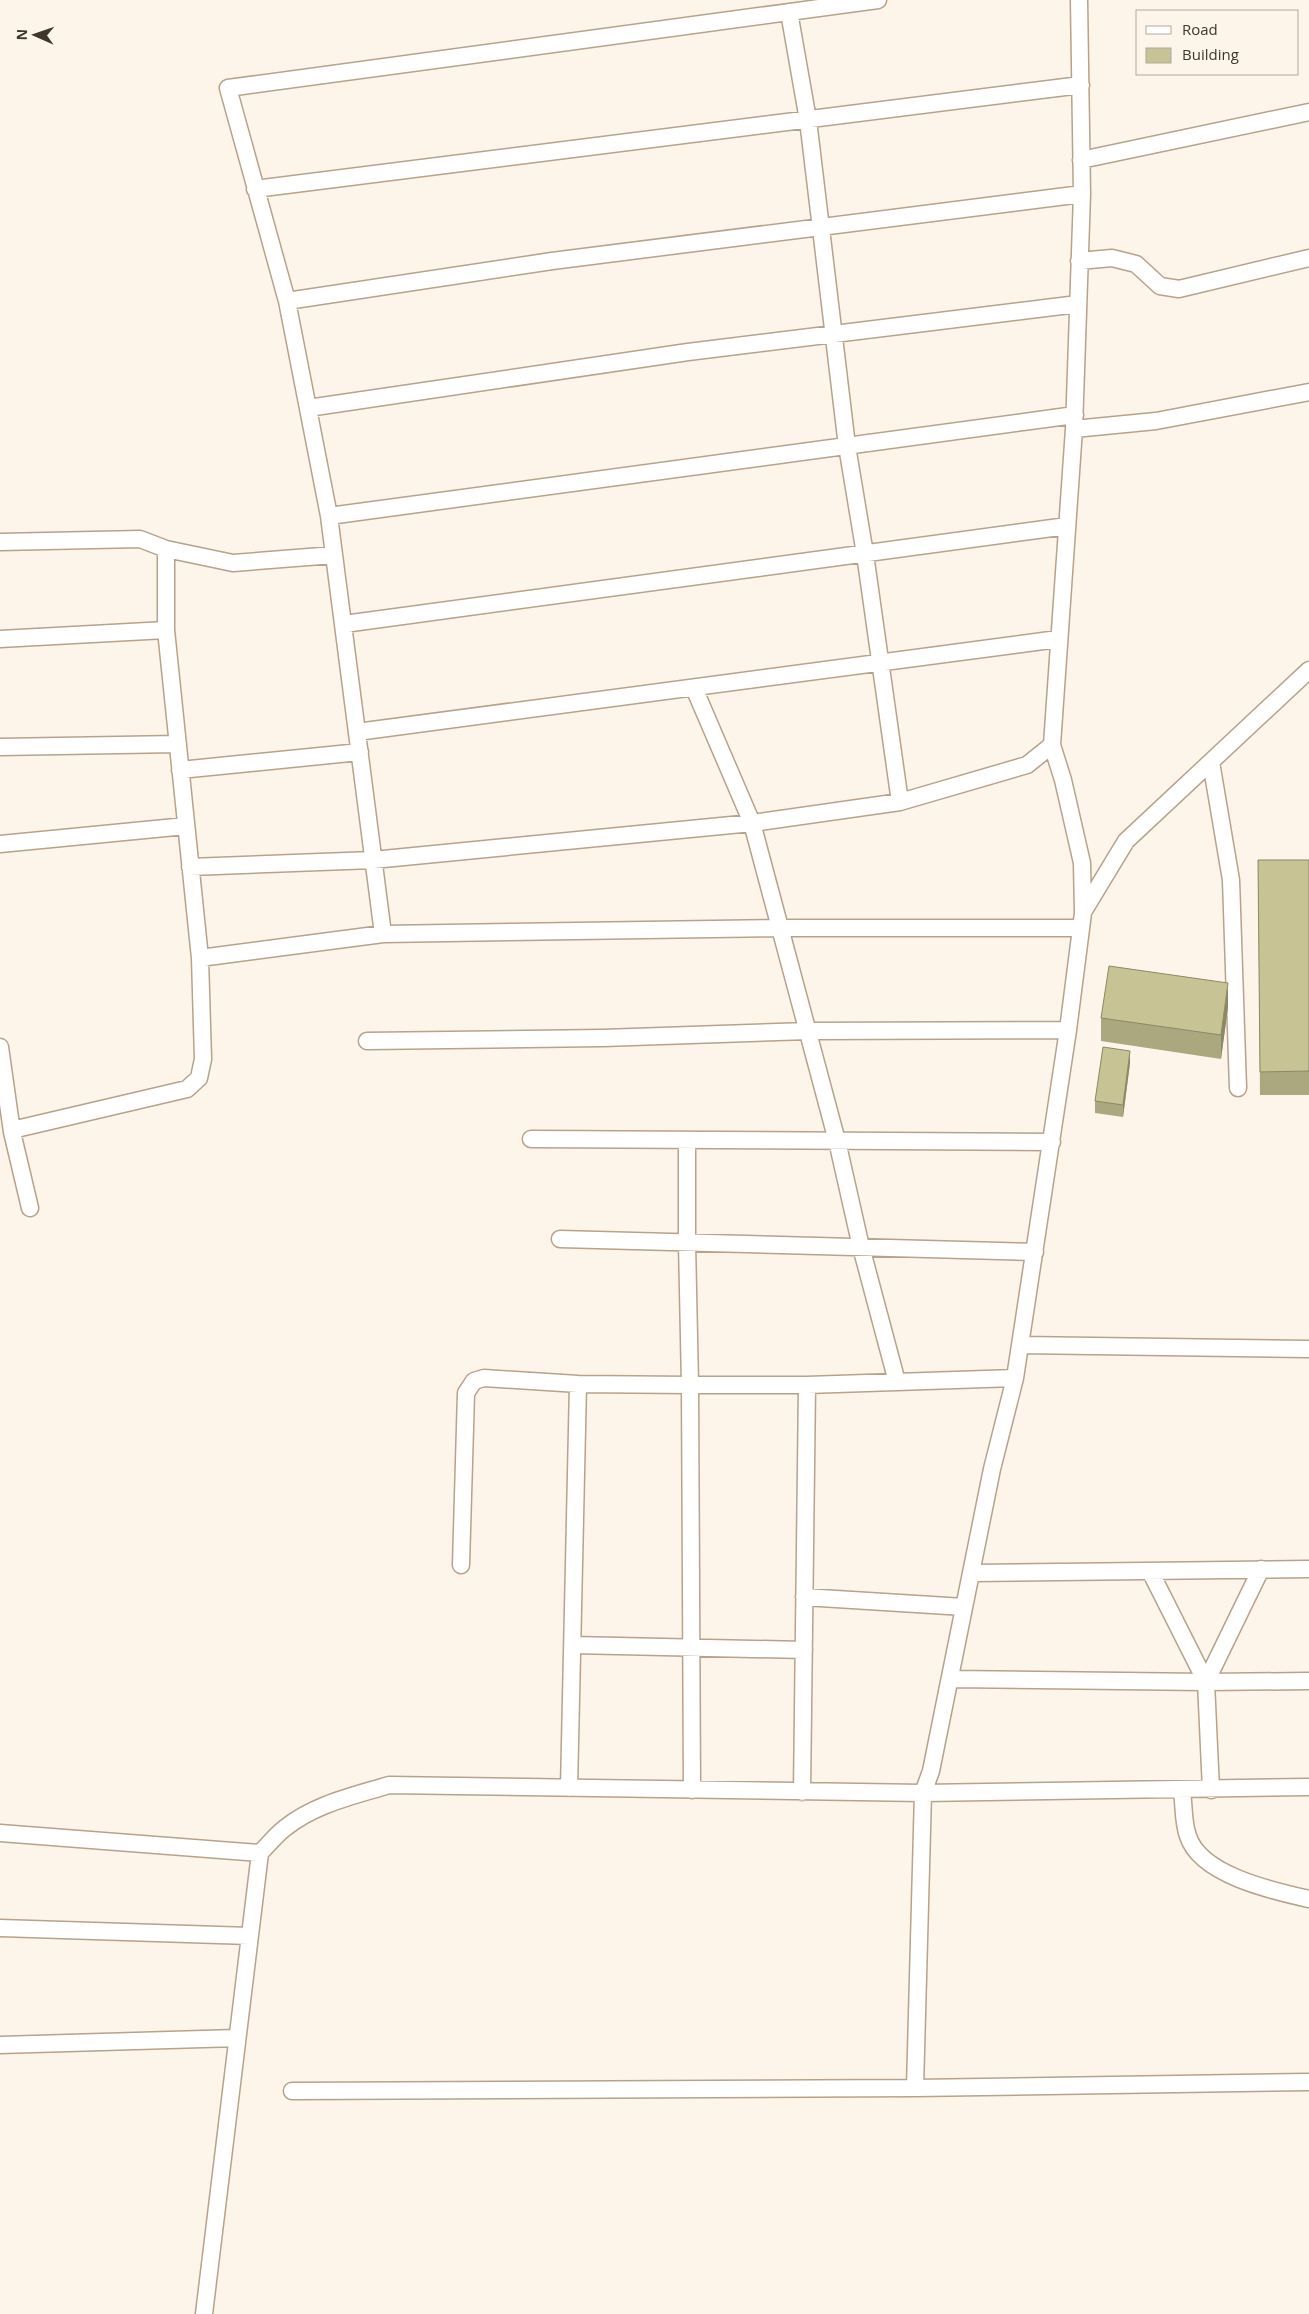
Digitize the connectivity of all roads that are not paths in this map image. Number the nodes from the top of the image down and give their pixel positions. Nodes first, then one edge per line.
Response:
1 (878, 0) edge
2 (1079, 0) edge
3 (789, 12) junction
4 (1081, 84) junction
5 (1309, 112) edge
6 (808, 120) junction
7 (1081, 160) junction
8 (256, 189) junction
9 (1082, 194) junction
10 (820, 227) junction
11 (1309, 258) edge
12 (1079, 261) junction
13 (287, 301) junction
14 (1078, 304) junction
15 (833, 334) junction
16 (1309, 392) edge
17 (308, 408) junction
18 (1075, 422) junction
19 (847, 446) junction
20 (329, 516) junction
21 (1067, 526) junction
22 (0, 542) edge
23 (166, 550) junction
24 (865, 554) junction
25 (334, 555) junction
26 (344, 624) junction
27 (166, 630) junction
28 (0, 639) edge
29 (1058, 639) junction
30 (881, 663) junction
31 (1309, 670) edge
32 (694, 688) junction
33 (357, 732) junction
34 (178, 744) junction
35 (1052, 745) junction
36 (0, 747) edge
37 (360, 752) junction
38 (1212, 762) junction
39 (180, 770) junction
40 (900, 802) junction
41 (752, 823) junction
42 (186, 826) junction
43 (0, 844) edge
44 (373, 860) junction
45 (190, 867) junction
46 (1082, 920) junction
47 (779, 928) junction
48 (383, 934) junction
49 (200, 958) junction
50 (808, 1030) junction
51 (1068, 1030) junction
52 (367, 1041) dead end
53 (0, 1048) edge
54 (1238, 1088) dead end
55 (8, 1132) edge
56 (531, 1139) dead end
57 (688, 1140) junction
58 (838, 1141) junction
59 (1052, 1142) junction
60 (30, 1208) dead end
61 (560, 1239) dead end
62 (686, 1242) junction
63 (861, 1247) junction
64 (1035, 1252) junction
65 (1021, 1345) junction
66 (1309, 1349) edge
67 (1015, 1378) junction
68 (897, 1382) junction
69 (578, 1384) junction
70 (690, 1385) junction
71 (807, 1385) junction
72 (460, 1565) dead end
73 (1261, 1569) junction
74 (1309, 1569) edge
75 (1150, 1571) junction
76 (971, 1573) junction
77 (804, 1597) junction
78 (964, 1607) junction
79 (573, 1645) junction
80 (692, 1647) junction
81 (804, 1650) junction
82 (950, 1679) junction
83 (1309, 1680) edge
84 (1206, 1682) junction
85 (1309, 1787) edge
86 (569, 1788) junction
87 (692, 1790) junction
88 (1211, 1790) junction
89 (1182, 1791) junction
90 (802, 1792) junction
91 (923, 1794) junction
92 (0, 1833) edge
93 (260, 1853) junction
94 (1309, 1899) edge
95 (0, 1928) edge
96 (250, 1936) junction
97 (237, 2038) junction
98 (0, 2045) edge
99 (1309, 2082) edge
100 (915, 2088) junction
101 (292, 2091) dead end
102 (204, 2314) edge

1 - 3 street
2 - 4 street
3 - 6 street
3 - 8 street
4 - 6 street
4 - 7 street
5 - 7 street
6 - 8 street
6 - 10 street
7 - 9 street
8 - 13 street
9 - 10 street
9 - 12 street
10 - 13 street
10 - 15 street
11 - 12 street
12 - 14 street
13 - 17 street
14 - 15 street
14 - 18 street
15 - 17 street
15 - 19 street
16 - 18 street
17 - 20 street
18 - 19 street
18 - 21 street
19 - 20 street
19 - 24 street
20 - 25 street
21 - 24 street
21 - 29 street
22 - 23 street
23 - 25 street
23 - 27 street
24 - 26 street
24 - 30 street
25 - 26 street
26 - 33 street
27 - 28 street
27 - 34 street
29 - 30 street
29 - 35 street
30 - 32 street
30 - 40 street
31 - 38 street
32 - 33 street
32 - 41 street
33 - 37 street
34 - 36 street
34 - 39 street
35 - 40 street
35 - 46 street
37 - 39 street
37 - 44 street
38 - 46 street
38 - 54 street
39 - 42 street
40 - 41 street
41 - 44 street
41 - 47 street
42 - 43 street
42 - 45 street
44 - 45 street
44 - 48 street
45 - 49 street
46 - 47 street
46 - 51 street
47 - 48 street
47 - 50 street
48 - 49 street
49 - 55 street
50 - 51 street
50 - 52 street
50 - 58 street
51 - 59 street
53 - 55 street
55 - 60 street
56 - 57 street
57 - 58 street
57 - 62 street
58 - 59 street
58 - 63 street
59 - 64 street
61 - 62 street
62 - 63 street
62 - 70 street
63 - 64 street
63 - 68 street
64 - 65 street
65 - 66 street
65 - 67 street
67 - 68 street
67 - 76 street
68 - 71 street
69 - 70 street
69 - 72 street
69 - 79 street
70 - 71 street
70 - 80 street
71 - 77 street
73 - 74 street
73 - 75 street
73 - 84 street
75 - 76 street
75 - 84 street
76 - 78 street
77 - 78 street
77 - 81 street
78 - 82 street
79 - 80 street
79 - 86 street
80 - 81 street
80 - 87 street
81 - 90 street
82 - 84 street
82 - 91 street
83 - 84 street
84 - 88 street
85 - 88 street
86 - 87 street
86 - 93 street
87 - 90 street
88 - 89 street
89 - 91 street
89 - 94 street
90 - 91 street
91 - 100 street
92 - 93 street
93 - 96 street
95 - 96 street
96 - 97 street
97 - 98 street
97 - 102 street
99 - 100 street
100 - 101 street

